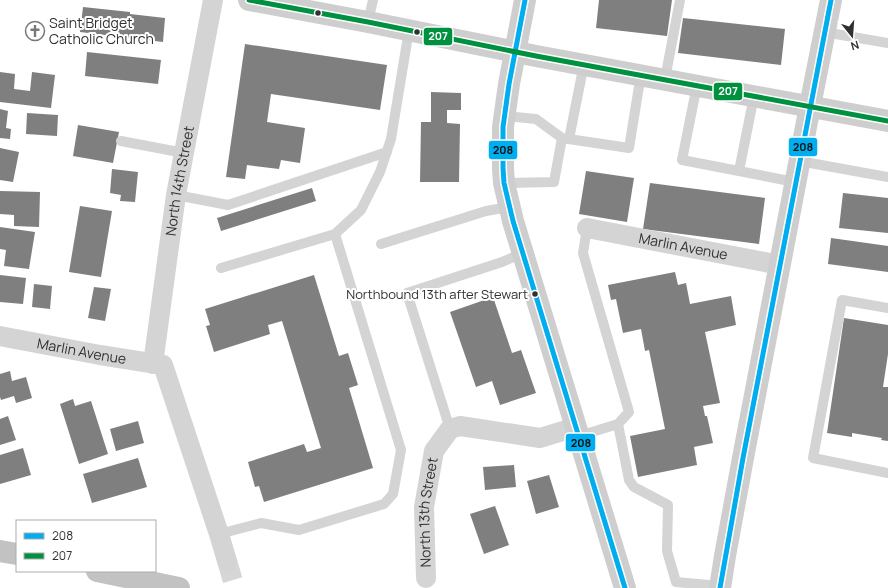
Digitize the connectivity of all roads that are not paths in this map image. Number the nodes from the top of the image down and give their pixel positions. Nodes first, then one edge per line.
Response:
1 (213, 0) edge
2 (249, 0) edge
3 (373, 0) edge
4 (525, 0) edge
5 (680, 0) edge
6 (831, 0) edge
7 (368, 22) junction
8 (409, 30) junction
9 (824, 32) junction
10 (888, 43) edge
11 (515, 51) junction
12 (584, 64) junction
13 (641, 74) junction
14 (665, 79) junction
15 (697, 85) junction
16 (754, 96) junction
17 (810, 106) junction
18 (505, 116) junction
19 (888, 121) edge
20 (566, 139) junction
21 (122, 141) dead end
22 (387, 152) junction
23 (184, 153) junction
24 (799, 161) junction
25 (739, 171) junction
26 (888, 177) edge
27 (795, 182) junction
28 (504, 183) junction
29 (176, 195) junction
30 (509, 207) junction
31 (587, 228) joint
32 (335, 234) junction
33 (381, 244) dead end
34 (523, 253) junction
35 (780, 266) junction
36 (221, 268) dead end
37 (888, 308) edge
38 (0, 336) edge
39 (158, 364) junction
40 (618, 424) junction
41 (450, 429) junction
42 (577, 432) junction
43 (888, 473) edge
44 (219, 534) junction
45 (0, 551) edge
46 (16, 554) edge
47 (227, 561) tunnel mouth
48 (102, 572) edge
49 (426, 578) dead end
50 (720, 587) edge
51 (179, 588) edge
52 (625, 588) edge

1 - 23 street, North 14th Street
2 - 7 main road
3 - 7 lane
4 - 11 main road
5 - 14 lane
6 - 9 main road
7 - 8 main road
8 - 11 main road
8 - 22 lane
9 - 10 lane
9 - 17 main road
11 - 12 main road
11 - 18 main road
12 - 13 main road
12 - 20 lane
13 - 14 main road
13 - 20 lane
14 - 15 main road
15 - 16 main road
15 - 25 lane
16 - 17 main road
16 - 25 lane
17 - 19 main road
17 - 24 main road
18 - 20 lane
18 - 28 main road
20 - 28 lane
21 - 23 lane
22 - 29 lane
22 - 32 lane
23 - 29 street, North 14th Street
24 - 26 lane
24 - 27 main road
25 - 27 lane
27 - 35 main road
28 - 30 main road
29 - 39 street, North 14th Street
30 - 33 lane
30 - 34 main road
31 - 35 street, Marlin Avenue
31 - 40 lane
32 - 36 lane
32 - 44 lane
34 - 41 lane
34 - 42 main road
35 - 50 main road
37 - 43 lane
38 - 39 street, Marlin Avenue
39 - 44 street, North 14th Street
40 - 42 lane
40 - 50 lane
41 - 42 street
41 - 49 street, North 13th Street
42 - 52 main road
44 - 47 street, North 14th Street
45 - 46 highway
48 - 51 highway

